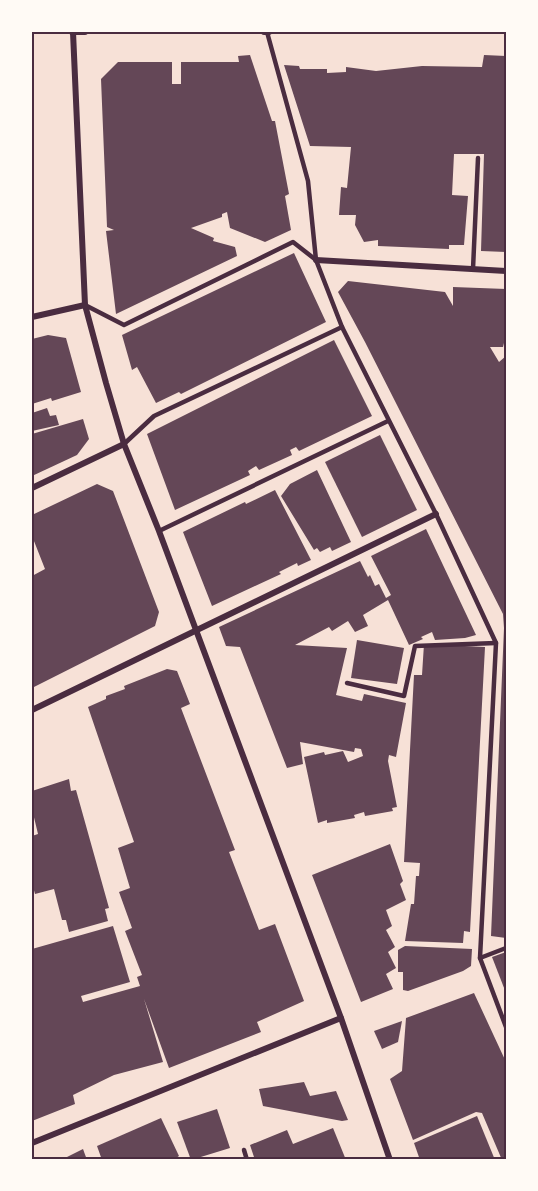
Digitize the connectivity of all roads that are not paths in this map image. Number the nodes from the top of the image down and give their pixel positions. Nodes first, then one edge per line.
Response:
1 (72, 32) edge
2 (85, 32) edge
3 (267, 32) edge
4 (478, 158) dead end
5 (316, 260) junction
6 (473, 269) junction
7 (507, 271) edge
8 (86, 305) junction
9 (32, 317) edge
10 (342, 327) junction
11 (388, 421) junction
12 (124, 444) junction
13 (32, 488) edge
14 (436, 514) junction
15 (159, 531) junction
16 (195, 630) junction
17 (496, 643) junction
18 (347, 683) dead end
19 (32, 710) edge
20 (507, 948) edge
21 (480, 958) junction
22 (340, 1018) junction
23 (507, 1027) edge
24 (32, 1143) edge
25 (244, 1150) dead end
26 (247, 1160) edge
27 (390, 1160) edge

1 - 2 street
1 - 8 street
3 - 5 lane
4 - 6 lane
5 - 6 street
5 - 8 lane
5 - 10 lane
6 - 7 street
8 - 9 street
8 - 12 street
10 - 11 lane
10 - 12 lane
11 - 14 lane
11 - 15 lane
12 - 13 street
12 - 15 street
14 - 16 street
14 - 17 lane
15 - 16 street
16 - 19 street
16 - 22 street
17 - 18 lane
17 - 21 lane
20 - 21 lane
21 - 23 lane
22 - 24 street
22 - 27 street
25 - 26 lane

